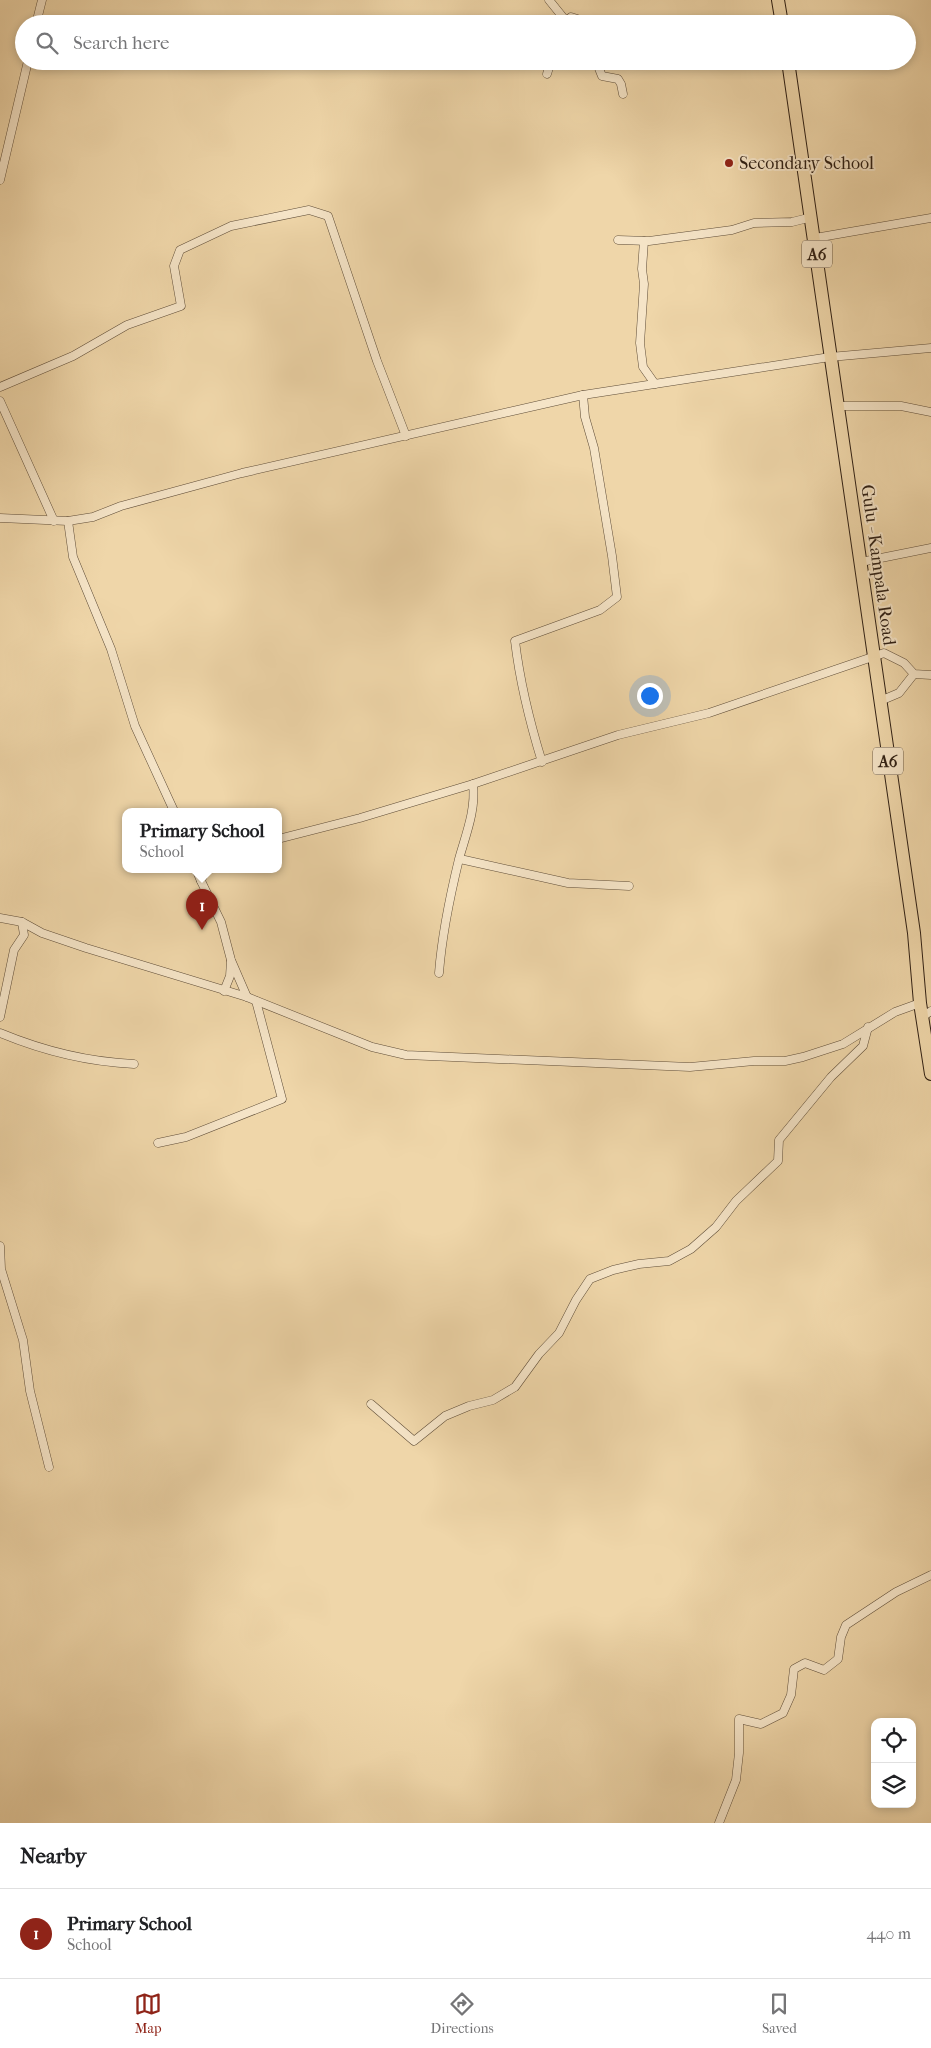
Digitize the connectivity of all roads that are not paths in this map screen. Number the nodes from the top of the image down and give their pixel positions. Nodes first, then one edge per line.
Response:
1 (42, 0) edge
2 (549, 0) edge
3 (778, 0) edge
4 (38, 15) edge
5 (560, 15) edge
6 (780, 15) edge
7 (26, 70) edge
8 (548, 70) edge
9 (600, 70) edge
10 (789, 70) edge
11 (547, 74) dead end
12 (624, 94) dead end
13 (0, 180) edge
14 (812, 217) junction
15 (931, 218) edge
16 (815, 238) junction
17 (618, 240) dead end
18 (644, 241) junction
19 (931, 348) edge
20 (830, 357) junction
21 (655, 384) junction
22 (0, 388) edge
23 (583, 395) junction
24 (0, 401) edge
25 (838, 406) junction
26 (931, 412) edge
27 (406, 436) junction
28 (0, 518) edge
29 (54, 521) junction
30 (68, 521) junction
31 (931, 548) edge
32 (861, 562) junction
33 (874, 656) junction
34 (914, 674) junction
35 (931, 675) edge
36 (880, 701) junction
37 (542, 762) junction
38 (473, 784) junction
39 (173, 808) edge
40 (282, 838) edge
41 (460, 858) junction
42 (198, 873) edge
43 (204, 873) edge
44 (201, 881) junction
45 (629, 886) dead end
46 (0, 918) edge
47 (22, 922) junction
48 (42, 933) junction
49 (24, 935) junction
50 (231, 960) junction
51 (439, 973) dead end
52 (224, 991) junction
53 (247, 997) junction
54 (256, 1001) junction
55 (920, 1003) junction
56 (927, 1014) edge
57 (0, 1016) edge
58 (868, 1027) junction
59 (0, 1033) edge
60 (134, 1064) dead end
61 (931, 1074) edge
62 (158, 1143) dead end
63 (0, 1246) edge
64 (371, 1404) dead end
65 (49, 1467) dead end
66 (931, 1575) edge
67 (719, 1823) edge

1 - 4 street
2 - 5 street
3 - 6 main road
7 - 13 street
8 - 11 street
9 - 12 street
10 - 14 main road, Gulu - Kampala Road / A6
14 - 16 main road, Gulu - Kampala Road / A6
14 - 18 street
15 - 16 street
16 - 20 main road, Gulu - Kampala Road / A6
17 - 18 street
18 - 21 street
19 - 20 street
20 - 21 street
20 - 25 main road, Gulu - Kampala Road / A6
21 - 23 street
22 - 27 street
23 - 27 street
23 - 37 street
24 - 29 street
25 - 26 street
25 - 32 main road, Gulu - Kampala Road / A6
27 - 30 street
28 - 29 street
29 - 30 street
30 - 39 street
31 - 32 street
32 - 33 main road, Gulu - Kampala Road / A6
33 - 34 street
33 - 36 main road, Gulu - Kampala Road / A6
33 - 37 street
34 - 35 street
34 - 36 street
36 - 55 main road, Gulu - Kampala Road / A6
37 - 38 street
38 - 40 street
38 - 41 street
41 - 45 street
41 - 51 street
42 - 44 street
43 - 44 street
44 - 50 street
46 - 47 street
47 - 48 street
47 - 49 street
48 - 49 street
48 - 52 street
49 - 57 street
50 - 52 street
50 - 53 street
52 - 53 street
53 - 54 street
54 - 58 street
54 - 62 street
55 - 56 main road, Gulu - Kampala Road / A6
55 - 58 street
56 - 61 main road, Gulu - Kampala Road / A6
58 - 64 street
59 - 60 street
63 - 65 street
66 - 67 street

